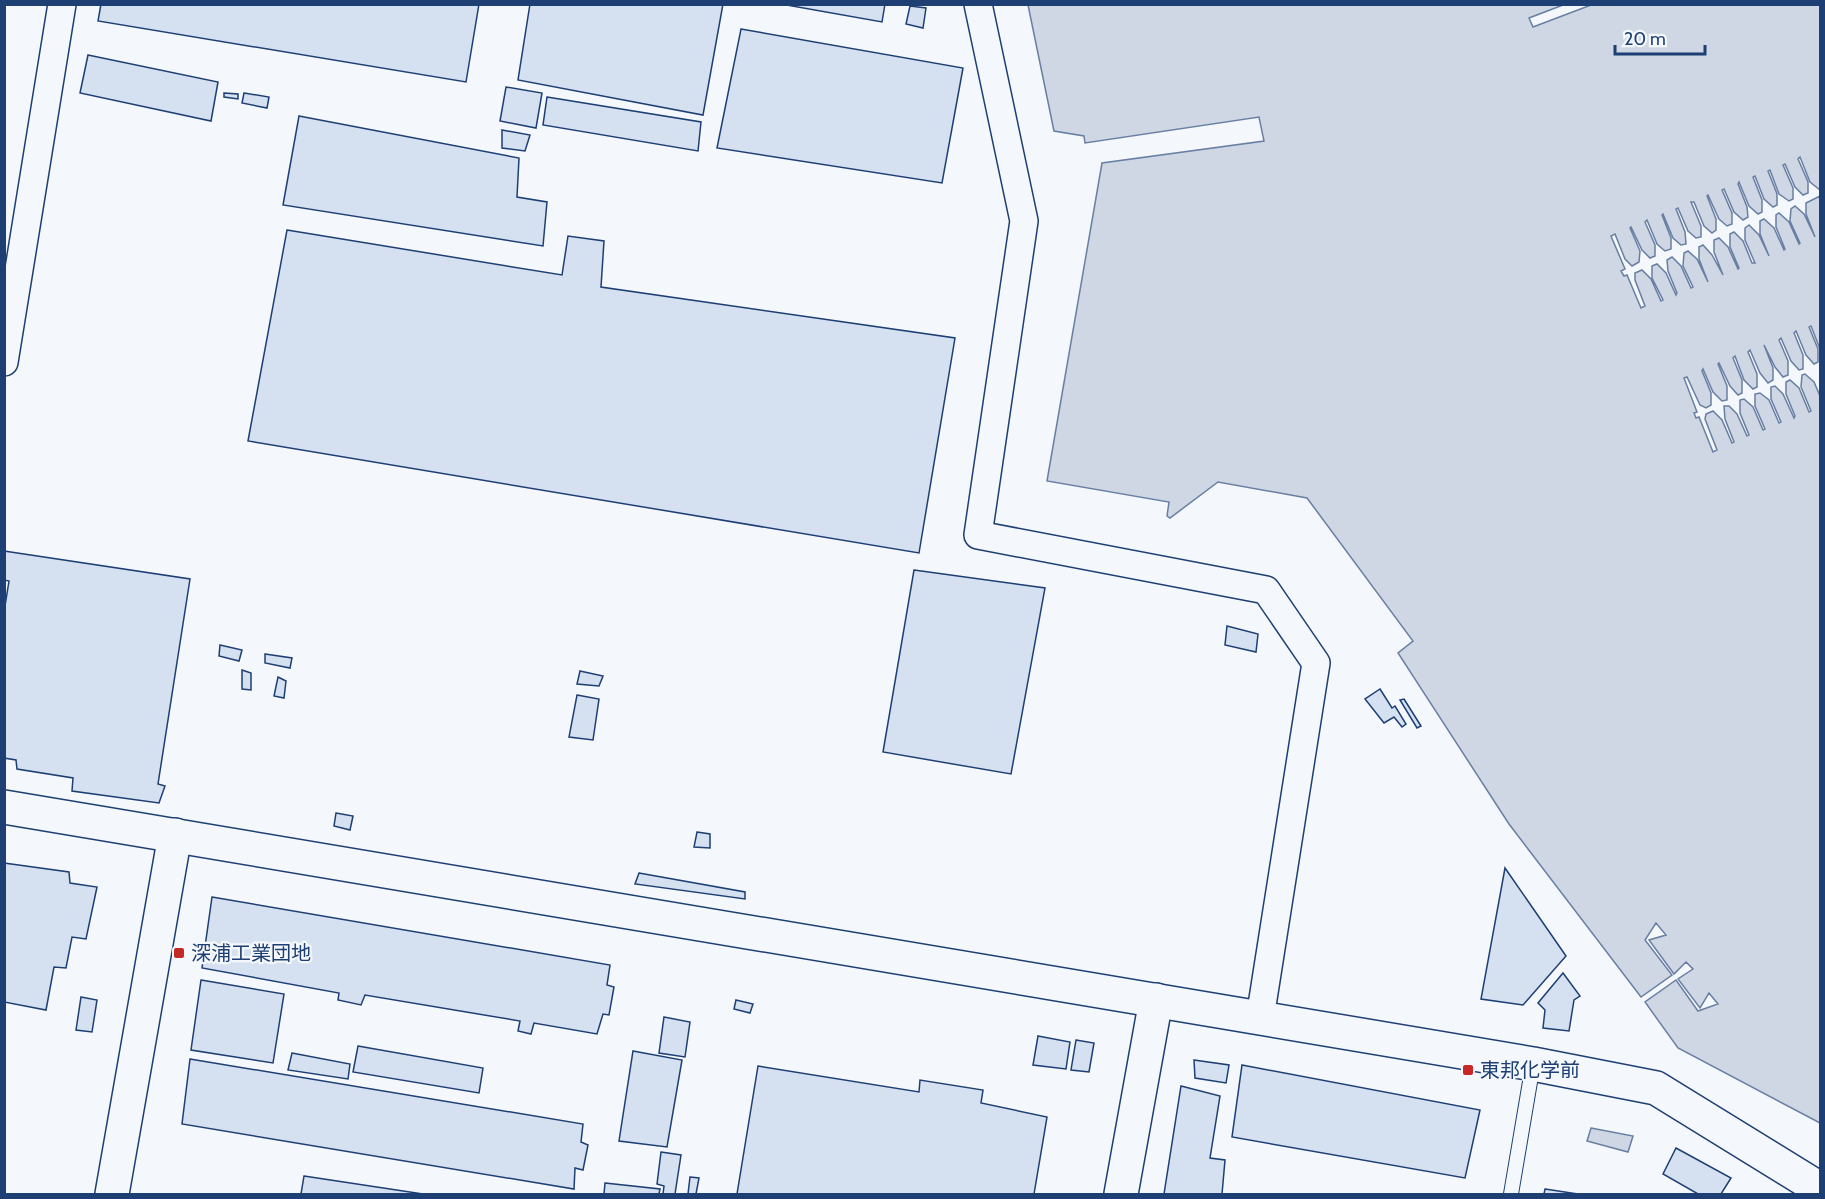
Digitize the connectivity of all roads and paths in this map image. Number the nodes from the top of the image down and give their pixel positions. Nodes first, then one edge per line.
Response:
1 (62, 4) edge
2 (978, 4) edge
3 (4, 362) edge
4 (4, 807) edge
5 (175, 835) junction
6 (1156, 1000) junction
7 (1260, 1018) junction
8 (1533, 1064) junction
9 (1821, 1189) edge
10 (112, 1194) edge
11 (1121, 1194) edge
12 (1511, 1194) edge

1 - 3 street
2 - 7 street
4 - 5 street
5 - 6 street
5 - 10 street
6 - 7 street
6 - 11 street
7 - 8 street
8 - 9 street
8 - 12 lane

